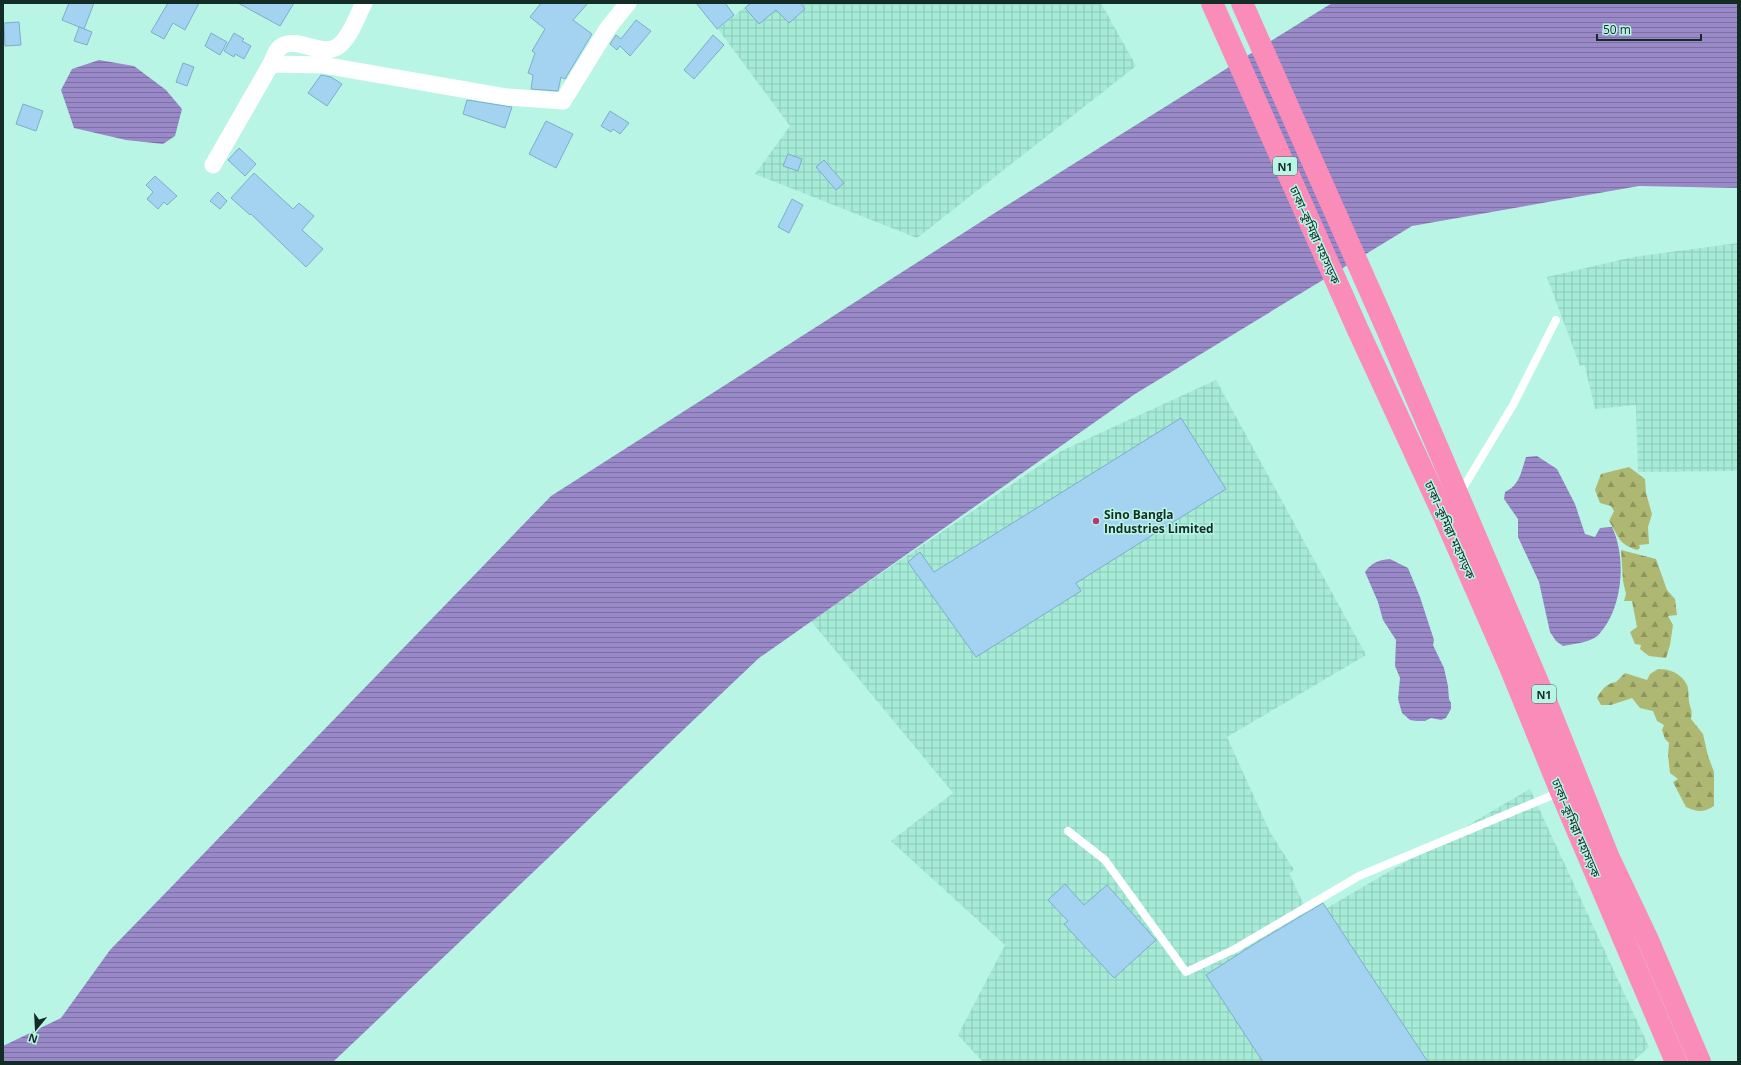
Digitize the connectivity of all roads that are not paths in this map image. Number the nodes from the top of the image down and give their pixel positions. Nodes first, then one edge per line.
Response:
1 (364, 3) edge
2 (628, 3) edge
3 (1212, 3) edge
4 (1242, 3) edge
5 (271, 64) junction
6 (213, 166) dead end
7 (1556, 320) dead end
8 (1458, 496) junction
9 (1561, 792) junction
10 (1068, 831) dead end
11 (1676, 1062) edge
12 (1700, 1062) edge

1 - 5 street
2 - 5 street
3 - 9 highway, ঢাকা–কুমিল্লা মহাসড়ক / N1
4 - 8 highway, ঢাকা–কুমিল্লা মহাসড়ক / N1
5 - 6 street
7 - 8 lane
8 - 12 highway, ঢাকা–কুমিল্লা মহাসড়ক / N1
9 - 10 lane
9 - 11 highway, ঢাকা–কুমিল্লা মহাসড়ক / N1

